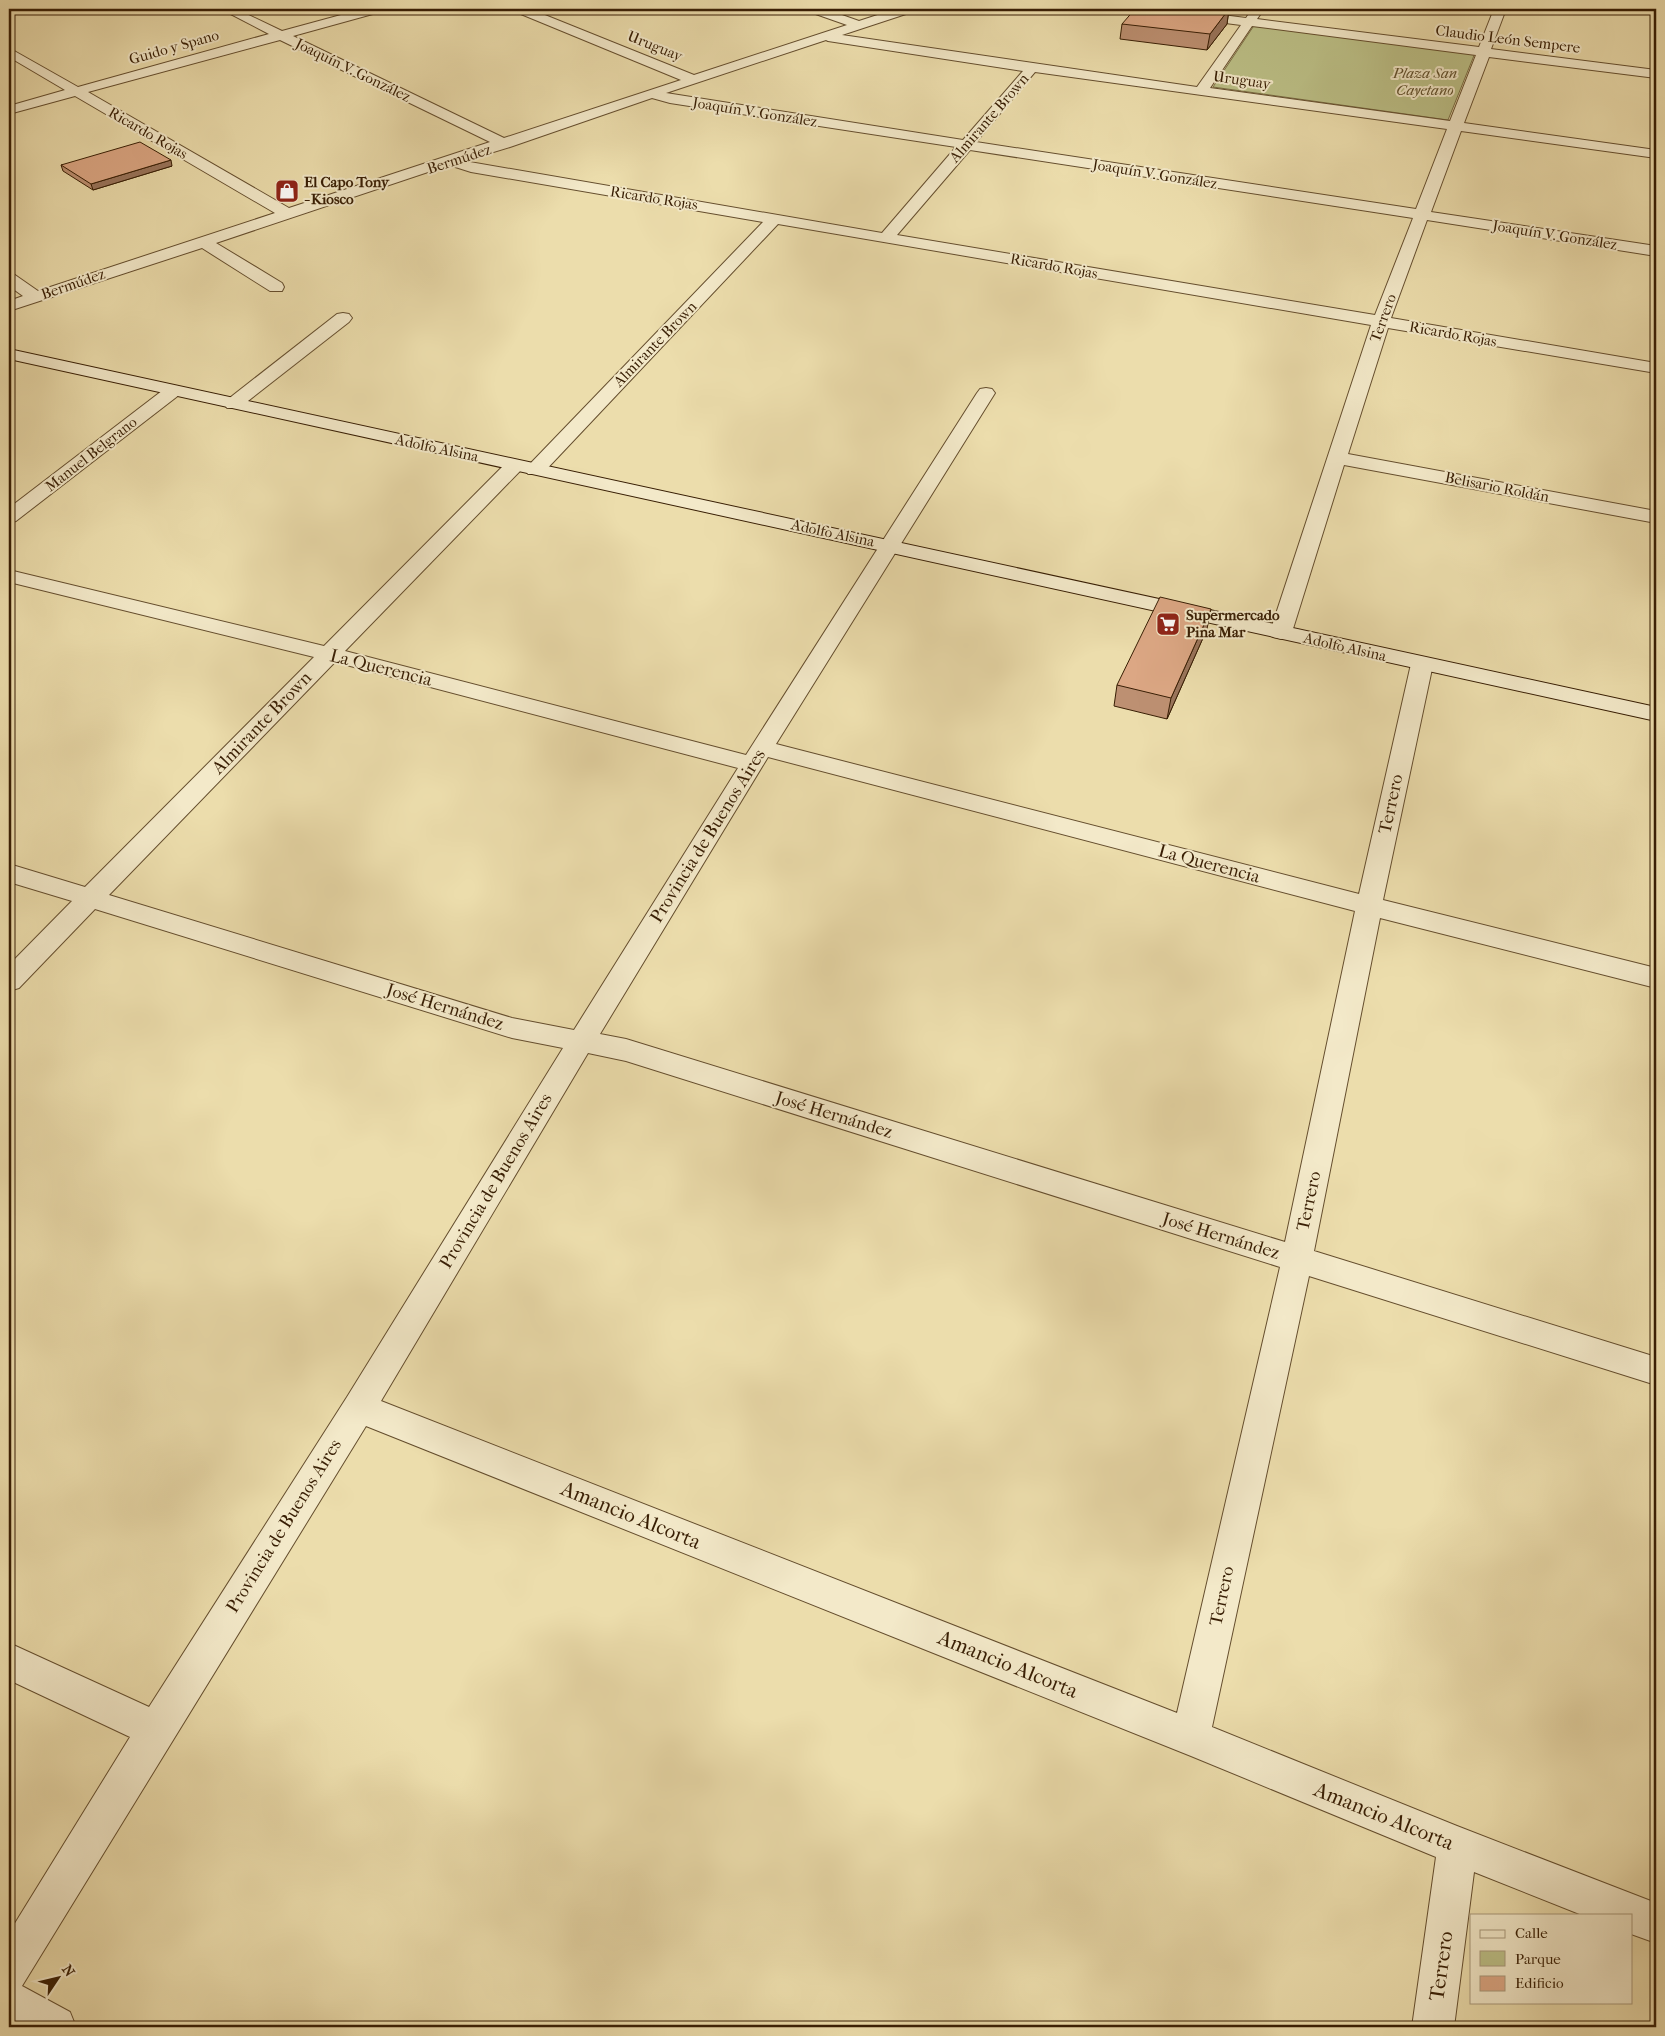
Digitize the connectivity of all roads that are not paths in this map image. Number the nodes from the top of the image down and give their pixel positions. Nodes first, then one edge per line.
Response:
1 (227, 9) edge
2 (376, 9) edge
3 (520, 9) edge
4 (814, 9) edge
5 (908, 9) edge
6 (1148, 9) edge
7 (1258, 9) edge
8 (1500, 9) edge
9 (1249, 22) junction
10 (859, 25) junction
11 (281, 35) junction
12 (824, 36) junction
13 (9, 52) edge
14 (1484, 52) junction
15 (1032, 68) junction
16 (1656, 74) edge
17 (694, 80) junction
18 (77, 91) junction
19 (1201, 91) junction
20 (654, 94) junction
21 (9, 110) edge
22 (1456, 126) junction
23 (505, 144) junction
24 (965, 144) junction
25 (1656, 154) edge
26 (451, 161) junction
27 (288, 214) junction
28 (1422, 215) junction
29 (776, 218) junction
30 (887, 237) junction
31 (202, 241) junction
32 (1656, 251) edge
33 (9, 278) edge
34 (276, 287) dead end
35 (34, 297) junction
36 (9, 306) edge
37 (343, 318) dead end
38 (1381, 322) junction
39 (9, 354) edge
40 (1656, 368) edge
41 (172, 390) junction
42 (986, 393) dead end
43 (233, 404) junction
44 (1337, 458) junction
45 (525, 467) junction
46 (9, 517) edge
47 (1656, 517) edge
48 (889, 545) junction
49 (9, 576) edge
50 (1281, 632) junction
51 (329, 654) junction
52 (1422, 664) junction
53 (1656, 714) edge
54 (758, 756) junction
55 (9, 872) edge
56 (91, 897) junction
57 (1369, 906) junction
58 (1656, 978) edge
59 (9, 981) edge
60 (582, 1040) junction
61 (1297, 1259) junction
62 (1656, 1371) edge
63 (359, 1408) junction
64 (9, 1661) edge
65 (156, 1730) junction
66 (1191, 1737) junction
67 (1457, 1846) junction
68 (1656, 1923) edge
69 (9, 1971) edge
70 (9, 2002) edge
71 (55, 2027) edge
72 (1433, 2027) edge

1 - 11 street, Joaquín V. González
2 - 11 street, Guido y Spano
3 - 17 street, Uruguay
4 - 10 street
5 - 10 street, Bermúdez
6 - 9 street, Claudio León Sempere
7 - 9 street
8 - 14 street, Terrero
9 - 14 street, Claudio León Sempere
9 - 19 street
10 - 12 street, Bermúdez
11 - 18 street, Guido y Spano
11 - 23 street, Joaquín V. González
12 - 15 street, Uruguay
12 - 17 street, Bermúdez
13 - 18 street, Ricardo Rojas
14 - 16 street, Claudio León Sempere
14 - 22 street, Terrero
15 - 19 street, Uruguay
15 - 24 street, Almirante Brown
17 - 20 street, Bermúdez
18 - 21 street, Guido y Spano
18 - 27 street, Ricardo Rojas
19 - 22 street, Uruguay
20 - 23 street, Bermúdez
20 - 24 street, Joaquín V. González
22 - 25 street, Uruguay
22 - 28 street, Terrero
23 - 26 street, Bermúdez
24 - 28 street, Joaquín V. González
24 - 30 street, Almirante Brown
26 - 27 street, Bermúdez
26 - 29 street, Ricardo Rojas
27 - 31 street, Bermúdez
28 - 32 street, Joaquín V. González
28 - 38 street, Terrero
29 - 30 street, Ricardo Rojas
29 - 45 street, Almirante Brown
30 - 38 street, Ricardo Rojas
31 - 34 street
31 - 35 street, Bermúdez
33 - 35 street
35 - 36 street, Bermúdez
37 - 43 street
38 - 40 street, Ricardo Rojas
38 - 44 street, Terrero
39 - 41 street, Adolfo Alsina
41 - 43 street, Adolfo Alsina
41 - 46 street, Manuel Belgrano
42 - 48 street, Provincia de Buenos Aires
43 - 45 street, Adolfo Alsina
44 - 47 street, Belisario Roldán
44 - 50 street, Terrero
45 - 48 street, Adolfo Alsina
45 - 51 street, Almirante Brown
48 - 50 street, Adolfo Alsina
48 - 54 street, Provincia de Buenos Aires
49 - 51 street, La Querencia
50 - 52 street, Adolfo Alsina
51 - 54 street, La Querencia
51 - 56 street, Almirante Brown
52 - 53 street, Adolfo Alsina
52 - 57 street, Terrero
54 - 57 street, La Querencia
54 - 60 street, Provincia de Buenos Aires
55 - 56 street, José Hernández
56 - 59 street, Almirante Brown
56 - 60 street, José Hernández
57 - 58 street, La Querencia
57 - 61 street, Terrero
60 - 61 street, José Hernández
60 - 63 street, Provincia de Buenos Aires
61 - 62 street, José Hernández
61 - 66 street, Terrero
63 - 65 street, Provincia de Buenos Aires
63 - 66 street, Amancio Alcorta
64 - 65 street
65 - 69 street, Provincia de Buenos Aires
66 - 67 street, Amancio Alcorta
67 - 68 street, Amancio Alcorta
67 - 72 street, Terrero
70 - 71 street

